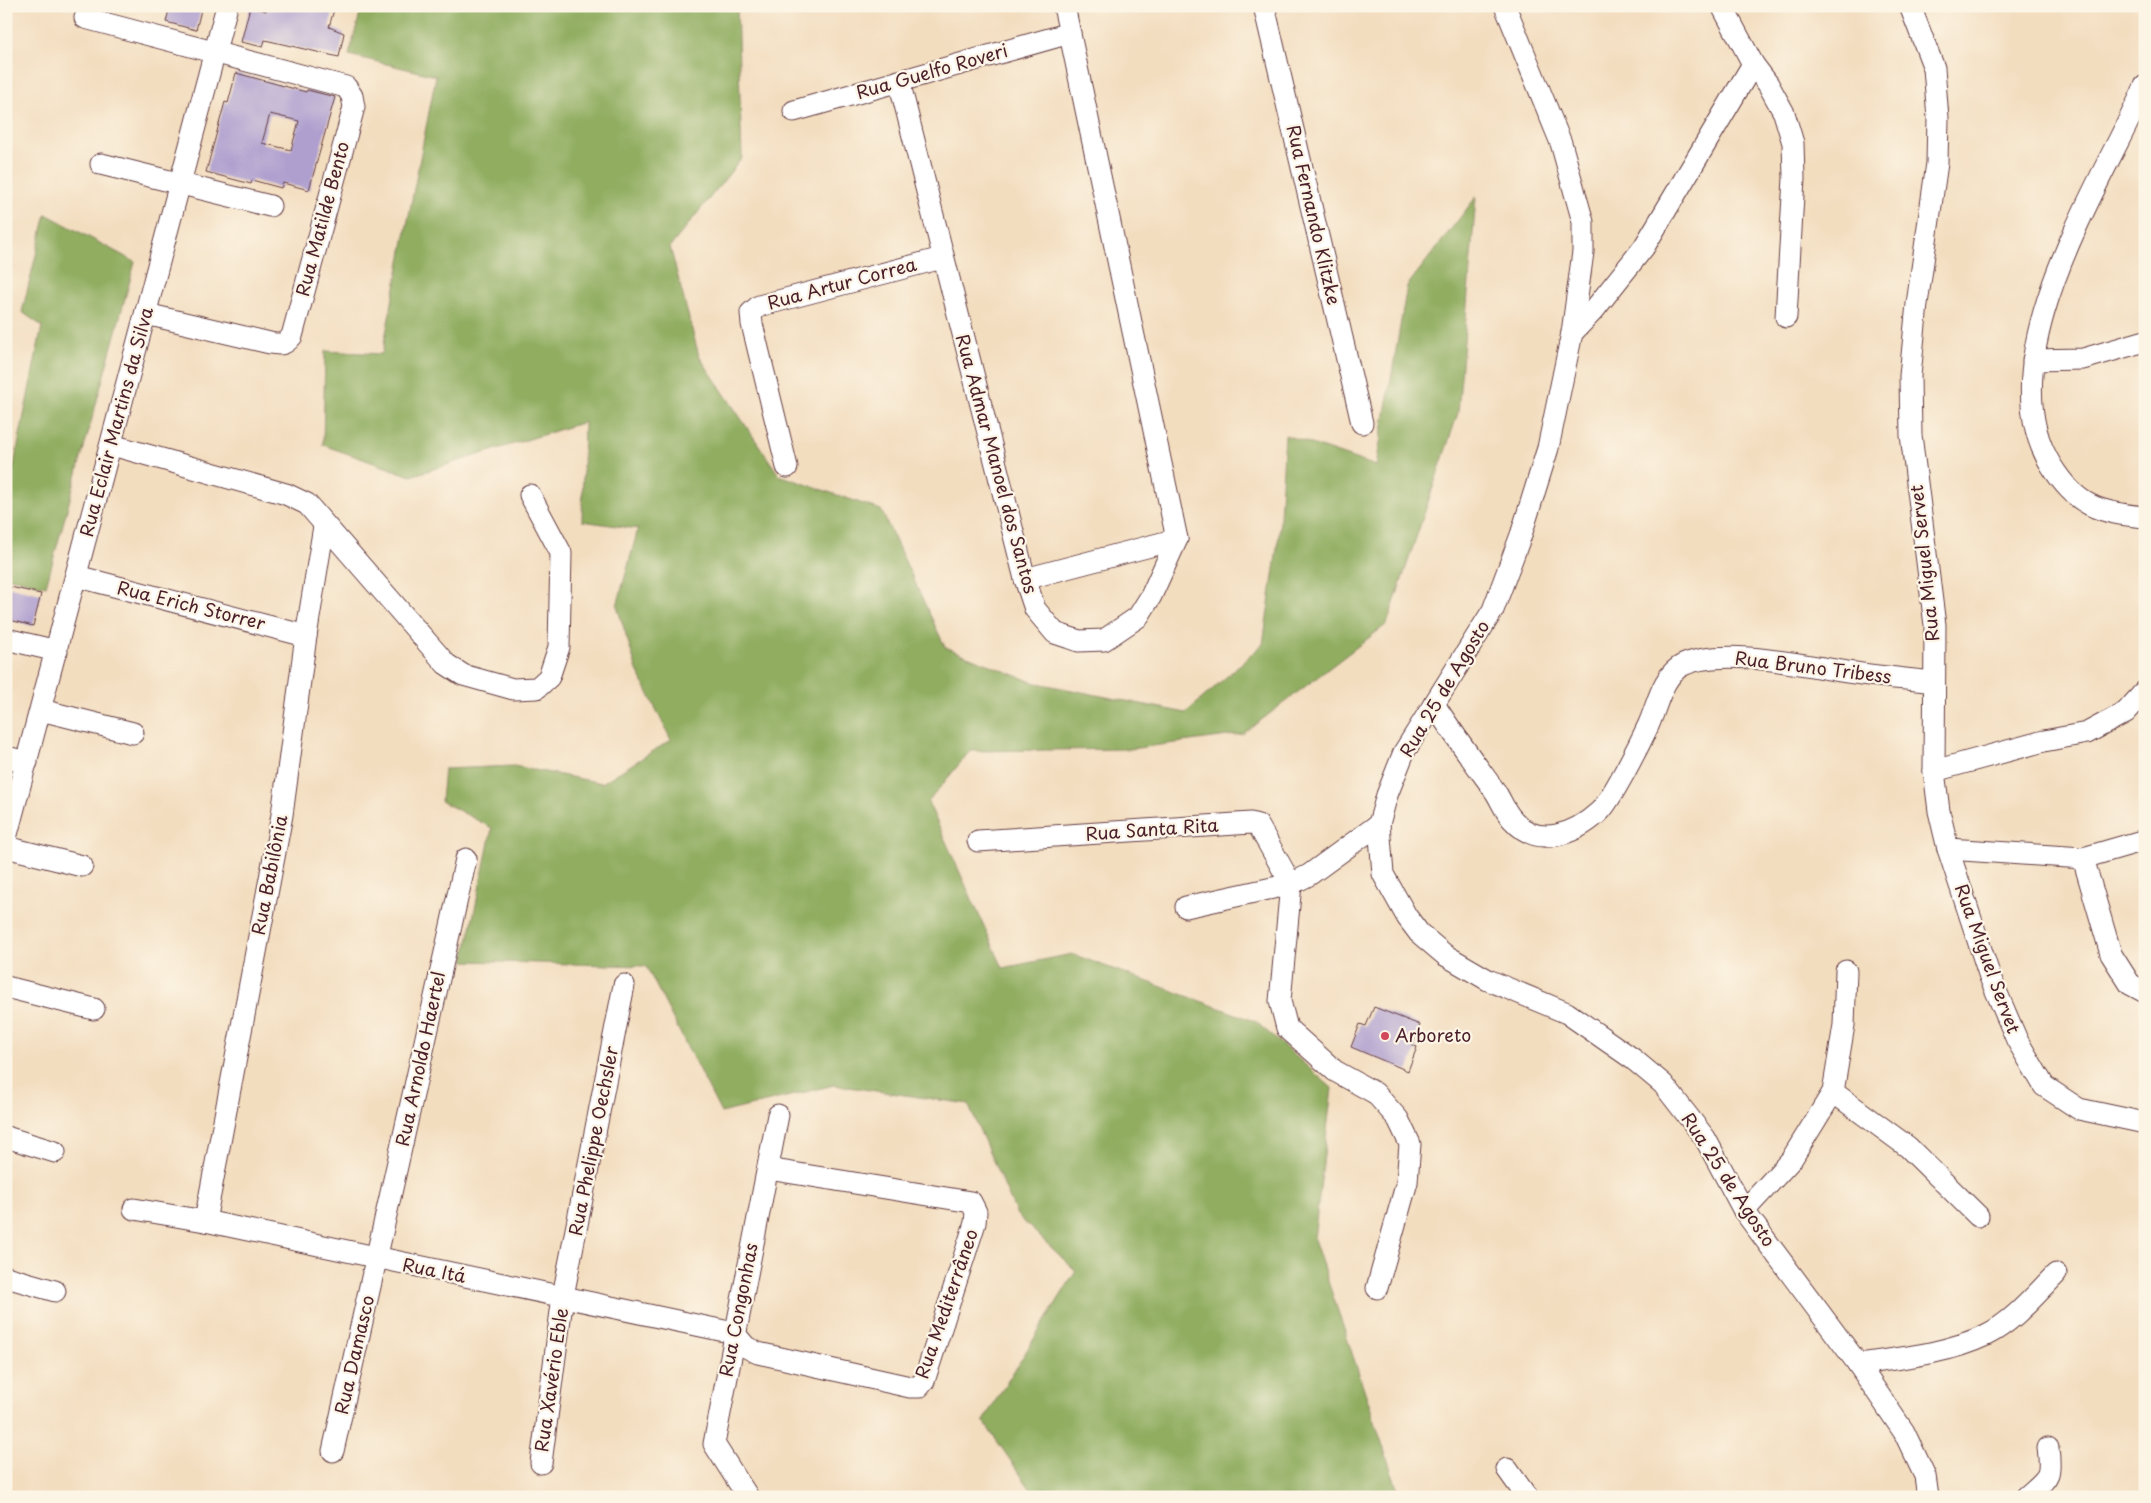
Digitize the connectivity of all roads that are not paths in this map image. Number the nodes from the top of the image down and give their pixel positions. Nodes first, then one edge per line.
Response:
1 (227, 6) edge
2 (1064, 6) edge
3 (1264, 6) edge
4 (1505, 6) edge
5 (1722, 6) edge
6 (1910, 6) edge
7 (85, 18) dead end
8 (1070, 33) junction
9 (215, 52) junction
10 (1753, 64) junction
11 (899, 81) junction
12 (2145, 86) edge
13 (794, 111) dead end
14 (101, 164) dead end
15 (181, 184) junction
16 (270, 206) dead end
17 (942, 258) junction
18 (146, 314) junction
19 (1786, 317) dead end
20 (1572, 334) junction
21 (2145, 341) edge
22 (2033, 360) junction
23 (1362, 423) dead end
24 (112, 445) junction
25 (787, 467) dead end
26 (530, 495) dead end
27 (2145, 517) edge
28 (324, 526) junction
29 (1177, 539) junction
30 (76, 576) junction
31 (1025, 579) junction
32 (306, 636) junction
33 (6, 639) edge
34 (57, 651) junction
35 (1934, 682) junction
36 (2145, 690) edge
37 (1434, 704) junction
38 (41, 710) junction
39 (133, 733) dead end
40 (6, 757) edge
41 (27, 762) junction
42 (1934, 771) junction
43 (1379, 824) junction
44 (6, 838) edge
45 (2145, 840) edge
46 (978, 841) dead end
47 (6, 847) edge
48 (1948, 849) junction
49 (2083, 858) junction
50 (466, 859) dead end
51 (82, 866) dead end
52 (1291, 884) junction
53 (1186, 907) dead end
54 (1846, 971) dead end
55 (624, 985) dead end
56 (6, 987) edge
57 (2145, 992) edge
58 (94, 1009) dead end
59 (1833, 1092) junction
60 (778, 1115) dead end
61 (2145, 1123) edge
62 (6, 1137) edge
63 (55, 1152) dead end
64 (768, 1169) junction
65 (134, 1210) dead end
66 (1744, 1211) junction
67 (1978, 1216) dead end
68 (205, 1221) junction
69 (377, 1259) junction
70 (2056, 1274) dead end
71 (6, 1277) edge
72 (1377, 1288) dead end
73 (54, 1290) dead end
74 (563, 1296) junction
75 (734, 1333) junction
76 (1858, 1364) junction
77 (2048, 1448) dead end
78 (333, 1452) dead end
79 (540, 1463) dead end
80 (1507, 1469) dead end
81 (748, 1497) edge
82 (1527, 1497) edge
83 (1928, 1497) edge
84 (2026, 1497) edge

1 - 9 street, Rua Eclair Martins da Silva
2 - 8 street
3 - 23 street, Rua Fernando Klitzke
4 - 20 street, Rua 25 de Agosto
5 - 10 street
6 - 35 street, Rua Miguel Servet
7 - 9 street
8 - 11 street, Rua Guelfo Roveri
8 - 29 street
9 - 15 street, Rua Eclair Martins da Silva
9 - 18 street, Rua Matilde Bento
10 - 19 street
10 - 20 street
11 - 13 street, Rua Guelfo Roveri
11 - 17 street, Rua Admar Manoel dos Santos
12 - 22 street
14 - 15 street
15 - 16 street
15 - 18 street, Rua Eclair Martins da Silva
17 - 25 street, Rua Artur Correa
17 - 31 street, Rua Admar Manoel dos Santos
18 - 24 street, Rua Eclair Martins da Silva
20 - 37 street, Rua 25 de Agosto
21 - 22 street
22 - 27 street
24 - 28 street
24 - 30 street, Rua Eclair Martins da Silva
26 - 28 street
28 - 32 street, Rua Babilônia
29 - 31 street
29 - 31 street, Rua Admar Manoel dos Santos
30 - 32 street, Rua Erich Storrer
30 - 34 street, Rua Eclair Martins da Silva
32 - 68 street, Rua Babilônia
33 - 34 street
34 - 38 street, Rua Eclair Martins da Silva
35 - 37 street, Rua Bruno Tribess
35 - 42 street, Rua Miguel Servet
36 - 42 street
37 - 43 street, Rua 25 de Agosto
38 - 39 street
38 - 41 street, Rua Eclair Martins da Silva
40 - 41 street
41 - 44 street, Rua Eclair Martins da Silva
42 - 48 street, Rua Miguel Servet
43 - 52 street
43 - 66 street, Rua 25 de Agosto
45 - 49 street
46 - 52 street, Rua Santa Rita
47 - 51 street
48 - 49 street
48 - 61 street, Rua Miguel Servet
49 - 57 street
50 - 69 street, Rua Arnoldo Haertel
52 - 53 street
52 - 72 street
54 - 59 street
55 - 74 street, Rua Phelippe Oechsler
56 - 58 street
59 - 66 street
59 - 67 street
60 - 64 street, Rua Congonhas
62 - 63 street
64 - 75 street, Rua Congonhas
64 - 75 street, Rua Mediterrâneo
65 - 68 street, Rua Itá
66 - 76 street, Rua 25 de Agosto
68 - 69 street, Rua Itá
69 - 74 street, Rua Itá
69 - 78 street, Rua Damasco
70 - 76 street
71 - 73 street
74 - 75 street, Rua Itá
74 - 79 street, Rua Xavério Eble
75 - 81 street, Rua Congonhas
76 - 83 street, Rua 25 de Agosto
77 - 84 street
80 - 82 street

